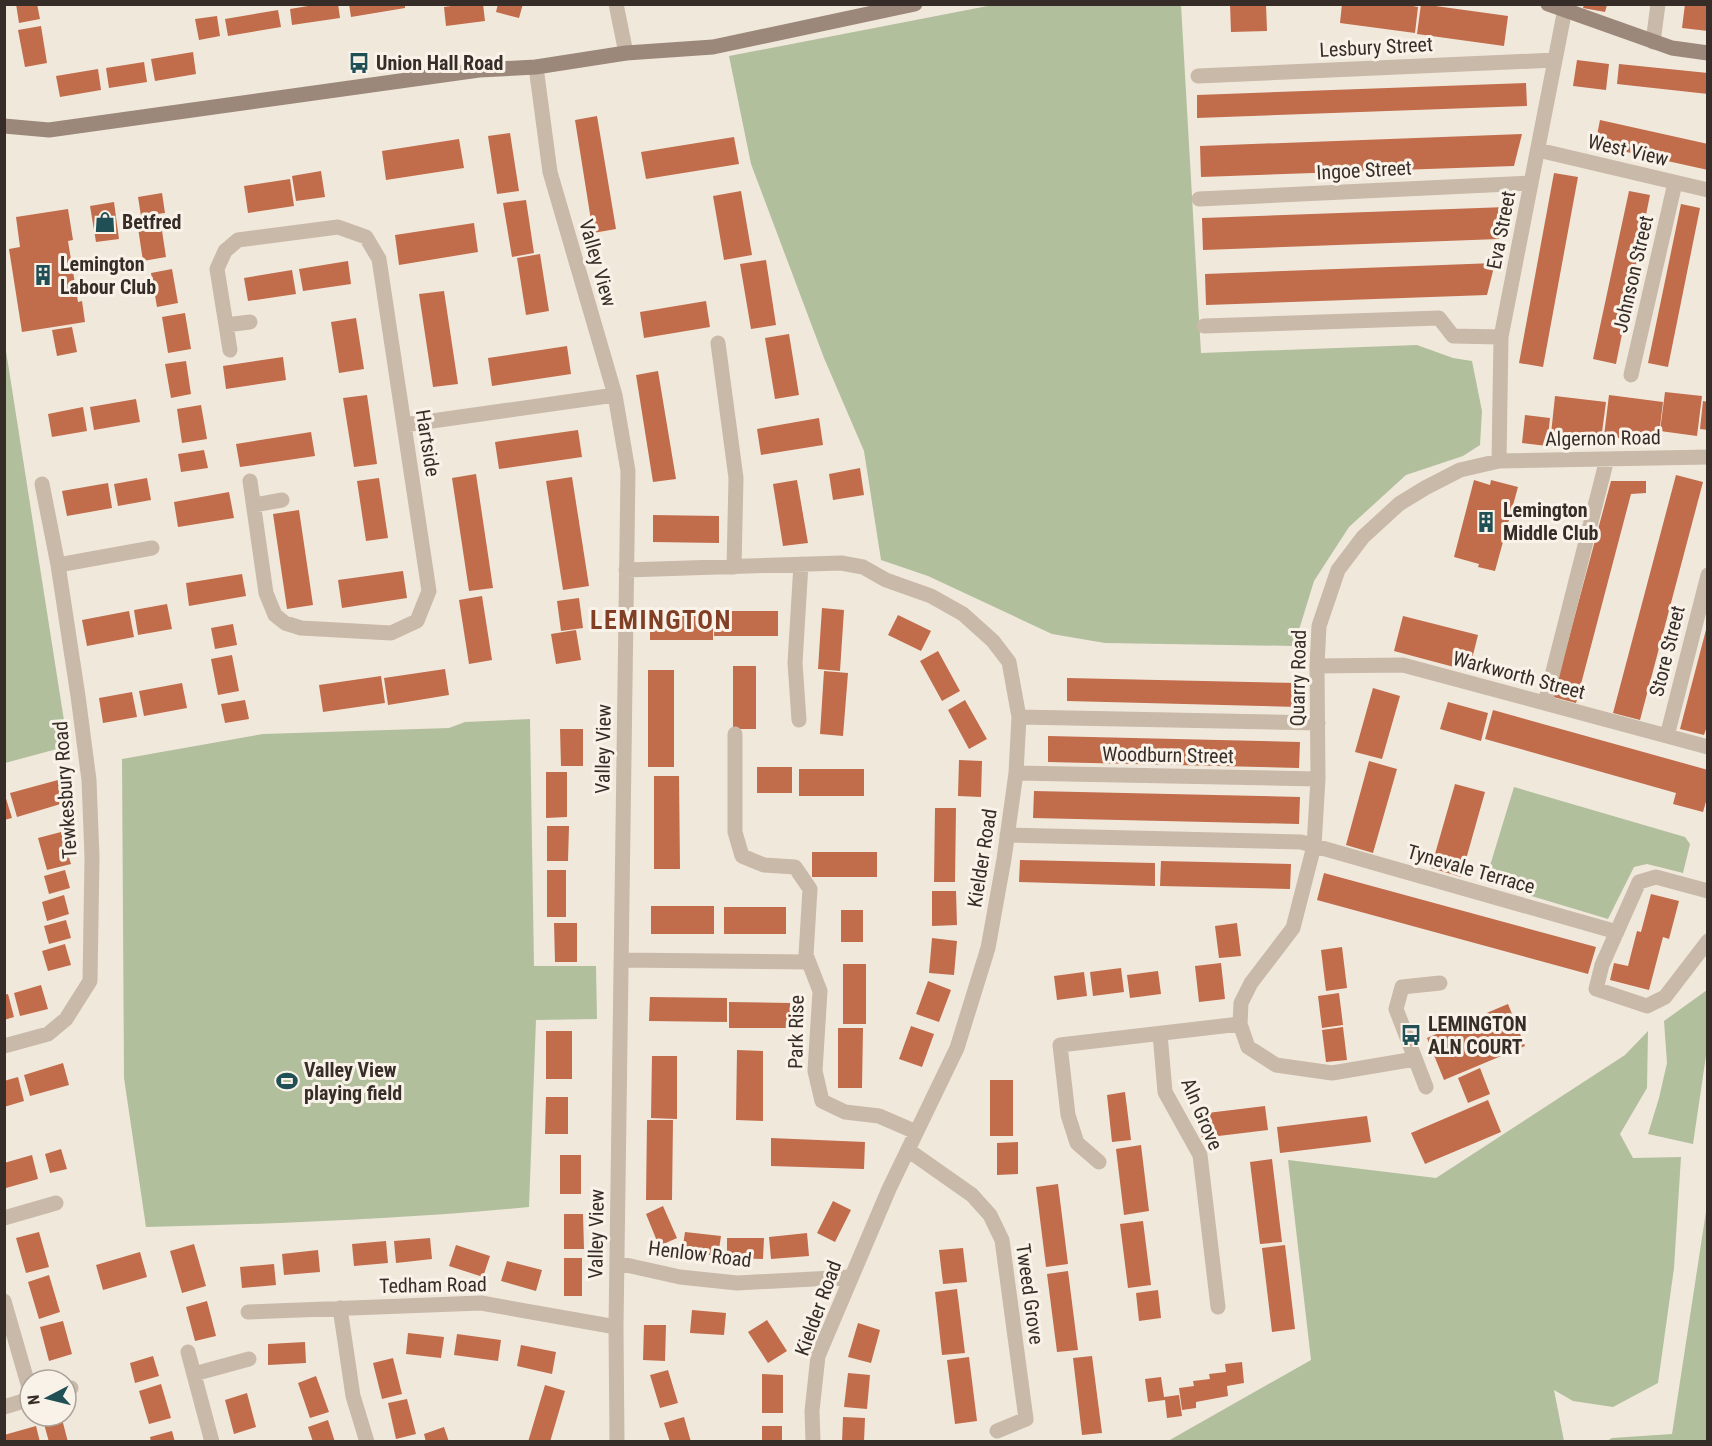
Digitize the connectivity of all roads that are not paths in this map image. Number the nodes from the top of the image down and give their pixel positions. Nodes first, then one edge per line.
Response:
1 (616, 4) edge
2 (915, 4) edge
3 (1548, 4) edge
4 (1658, 4) edge
5 (1565, 9) junction
6 (1653, 42) junction
7 (626, 52) junction
8 (1707, 53) edge
9 (1555, 60) junction
10 (536, 67) junction
11 (1198, 76) dead end
12 (4, 126) edge
13 (1538, 150) junction
14 (1531, 183) junction
15 (1675, 183) junction
16 (1707, 190) edge
17 (1199, 199) dead end
18 (250, 322) dead end
19 (226, 325) junction
20 (1204, 326) dead end
21 (1501, 337) junction
22 (718, 343) dead end
23 (230, 350) dead end
24 (1631, 375) dead end
25 (615, 395) junction
26 (404, 425) junction
27 (1707, 458) edge
28 (1607, 459) junction
29 (1499, 461) junction
30 (250, 481) dead end
31 (42, 484) dead end
32 (282, 500) dead end
33 (254, 505) junction
34 (152, 548) dead end
35 (801, 564) junction
36 (58, 565) junction
37 (734, 567) junction
38 (626, 570) junction
39 (1707, 575) edge
40 (1317, 666) junction
41 (1545, 704) junction
42 (1019, 717) junction
43 (799, 720) dead end
44 (1318, 723) junction
45 (735, 734) dead end
46 (1667, 736) junction
47 (1707, 747) edge
48 (1016, 773) junction
49 (1318, 779) junction
50 (1008, 835) junction
51 (1314, 846) junction
52 (1707, 891) edge
53 (1617, 932) junction
54 (1707, 941) edge
55 (621, 960) junction
56 (809, 962) junction
57 (1440, 983) dead end
58 (1240, 1024) junction
59 (1160, 1034) junction
60 (4, 1046) edge
61 (1415, 1059) junction
62 (1426, 1086) dead end
63 (916, 1132) junction
64 (908, 1150) junction
65 (1099, 1162) dead end
66 (56, 1203) dead end
67 (4, 1218) edge
68 (617, 1263) junction
69 (851, 1277) junction
70 (4, 1301) edge
71 (1218, 1307) dead end
72 (340, 1308) junction
73 (248, 1312) dead end
74 (616, 1327) junction
75 (188, 1352) dead end
76 (249, 1359) dead end
77 (23, 1368) edge
78 (194, 1374) junction
79 (997, 1431) dead end
80 (212, 1442) edge
81 (367, 1442) edge
82 (617, 1442) edge
83 (813, 1442) edge

1 - 7 street
2 - 7 street
3 - 5 street
4 - 6 street
5 - 6 street
5 - 9 street, Eva Street
6 - 8 street
7 - 10 street
9 - 11 street, Lesbury Street
9 - 13 street, Eva Street
10 - 12 street
10 - 25 street, Valley View
13 - 14 street, Eva Street
13 - 15 street, West View
14 - 17 street, Ingoe Street
14 - 21 street, Eva Street
15 - 16 street, West View
15 - 24 street, Johnson Street
18 - 19 street
19 - 23 street, Hartside
19 - 26 street, Hartside
20 - 21 street
21 - 29 street, Eva Street
22 - 37 street
25 - 26 street
25 - 38 street, Valley View
26 - 33 street, Hartside
27 - 28 street, Algernon Road
28 - 29 street, Algernon Road
28 - 41 street
29 - 40 street, Quarry Road
30 - 33 street, Hartside
31 - 36 street, Tewkesbury Road
32 - 33 street
34 - 36 street
35 - 37 street, Kielder Road
35 - 42 street, Kielder Road
35 - 43 street
36 - 60 street, Tewkesbury Road
37 - 38 street, Kielder Road
38 - 55 street, Valley View
39 - 46 street, Store Street
40 - 41 street, Warkworth Street
40 - 44 street, Quarry Road
41 - 46 street, Warkworth Street
42 - 44 street
42 - 48 street, Kielder Road
44 - 49 street, Quarry Road
45 - 56 street, Park Rise
46 - 47 street, Warkworth Street
48 - 49 street, Woodburn Street
48 - 50 street, Kielder Road
49 - 51 street, Quarry Road
50 - 51 street, Tynevale Terrace
50 - 63 street, Kielder Road
51 - 53 street, Tynevale Terrace
51 - 58 street
52 - 53 street
53 - 54 street
55 - 56 street
55 - 68 street, Valley View
56 - 63 street, Park Rise
57 - 61 street
58 - 59 street
58 - 61 street
59 - 65 street
59 - 71 street, Aln Grove
61 - 62 street
63 - 64 street, Kielder Road
64 - 69 street, Kielder Road
64 - 79 street, Tweed Grove
66 - 67 street
68 - 69 street, Henlow Road
68 - 74 street, Valley View
69 - 83 street, Kielder Road
70 - 77 street
72 - 73 street, Tedham Road
72 - 74 street, Tedham Road
72 - 81 street
74 - 82 street, Valley View
75 - 78 street
76 - 78 street
78 - 80 street

